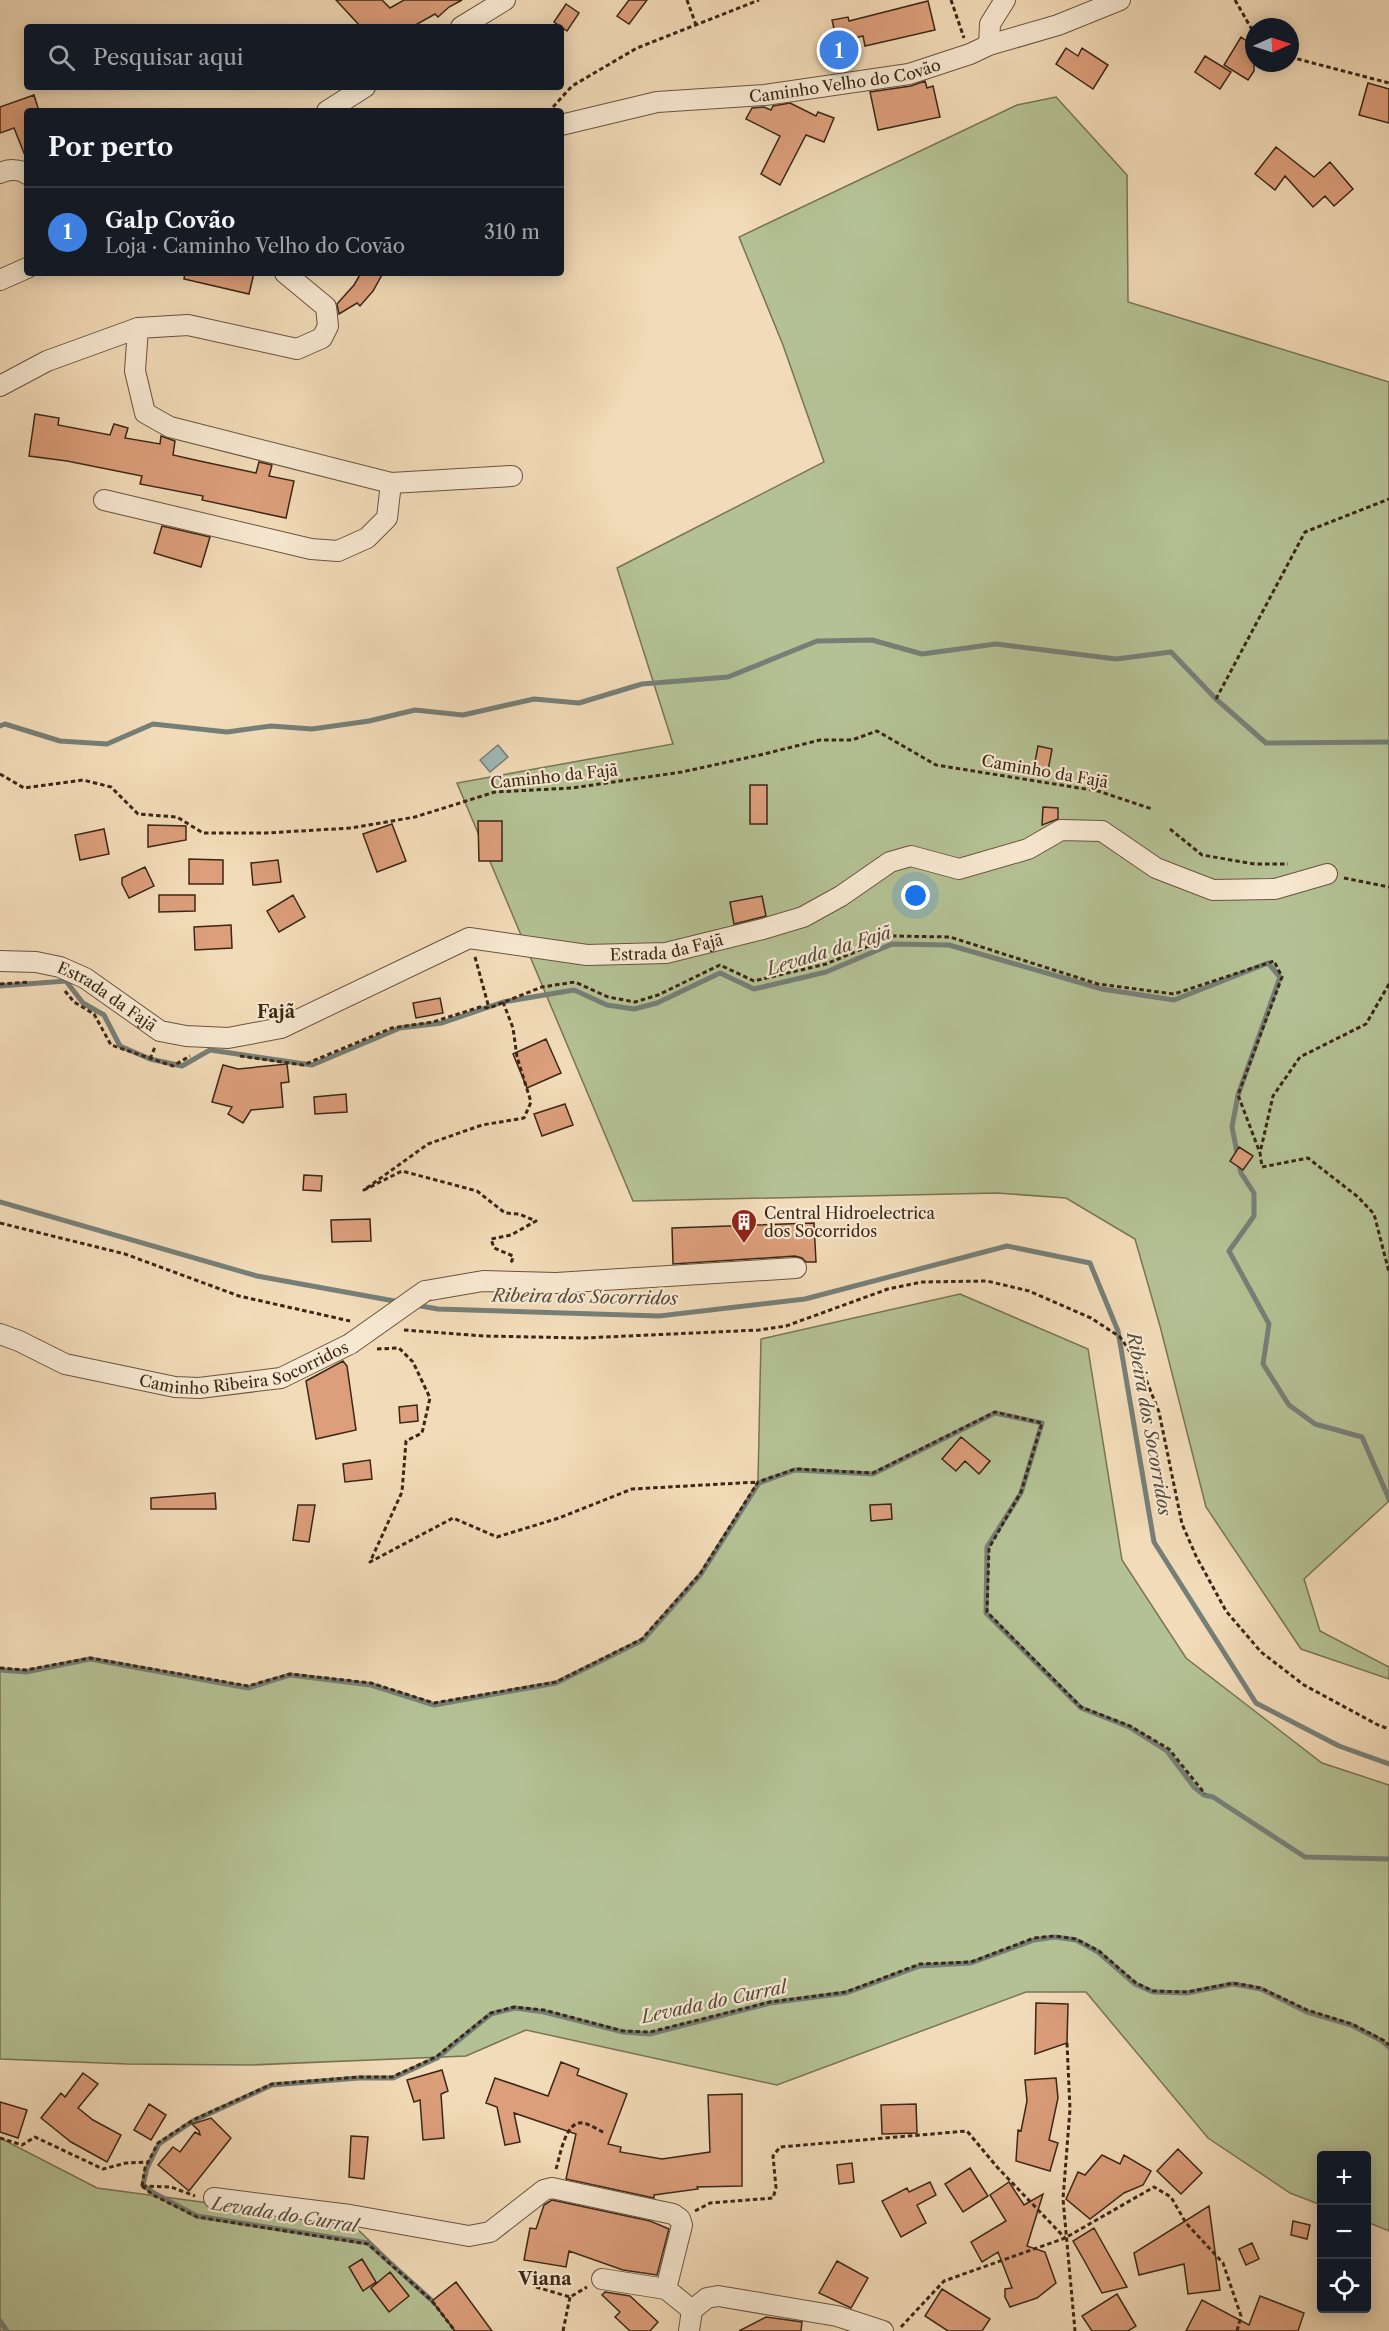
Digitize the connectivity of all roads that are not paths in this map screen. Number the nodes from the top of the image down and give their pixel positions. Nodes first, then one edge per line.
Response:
1 (505, 0) edge
2 (1005, 0) edge
3 (1120, 0) edge
4 (466, 24) edge
5 (988, 45) junction
6 (360, 90) edge
7 (332, 108) edge
8 (564, 124) edge
9 (24, 172) edge
10 (0, 173) edge
11 (24, 269) edge
12 (289, 276) edge
13 (0, 280) edge
14 (138, 328) junction
15 (0, 386) edge
16 (512, 476) dead end
17 (391, 483) junction
18 (104, 500) dead end
19 (1326, 874) road end
20 (0, 961) edge
21 (796, 1268) dead end
22 (0, 1334) edge
23 (214, 2198) road end
24 (602, 2279) road end
25 (666, 2289) junction
26 (692, 2310) junction
27 (880, 2330) edge
28 (689, 2331) edge

1 - 4 street
2 - 5 street
3 - 5 street, Caminho Velho do Covão
5 - 8 street, Caminho Velho do Covão
6 - 7 street
9 - 10 street
11 - 13 street
12 - 14 street
14 - 15 street
14 - 17 street
16 - 17 street
17 - 18 street
19 - 20 street, Estrada da Fajã
21 - 22 street, Caminho Ribeira Socorridos, bridge
23 - 25 street
24 - 25 street
25 - 26 street
26 - 27 street
26 - 28 street

